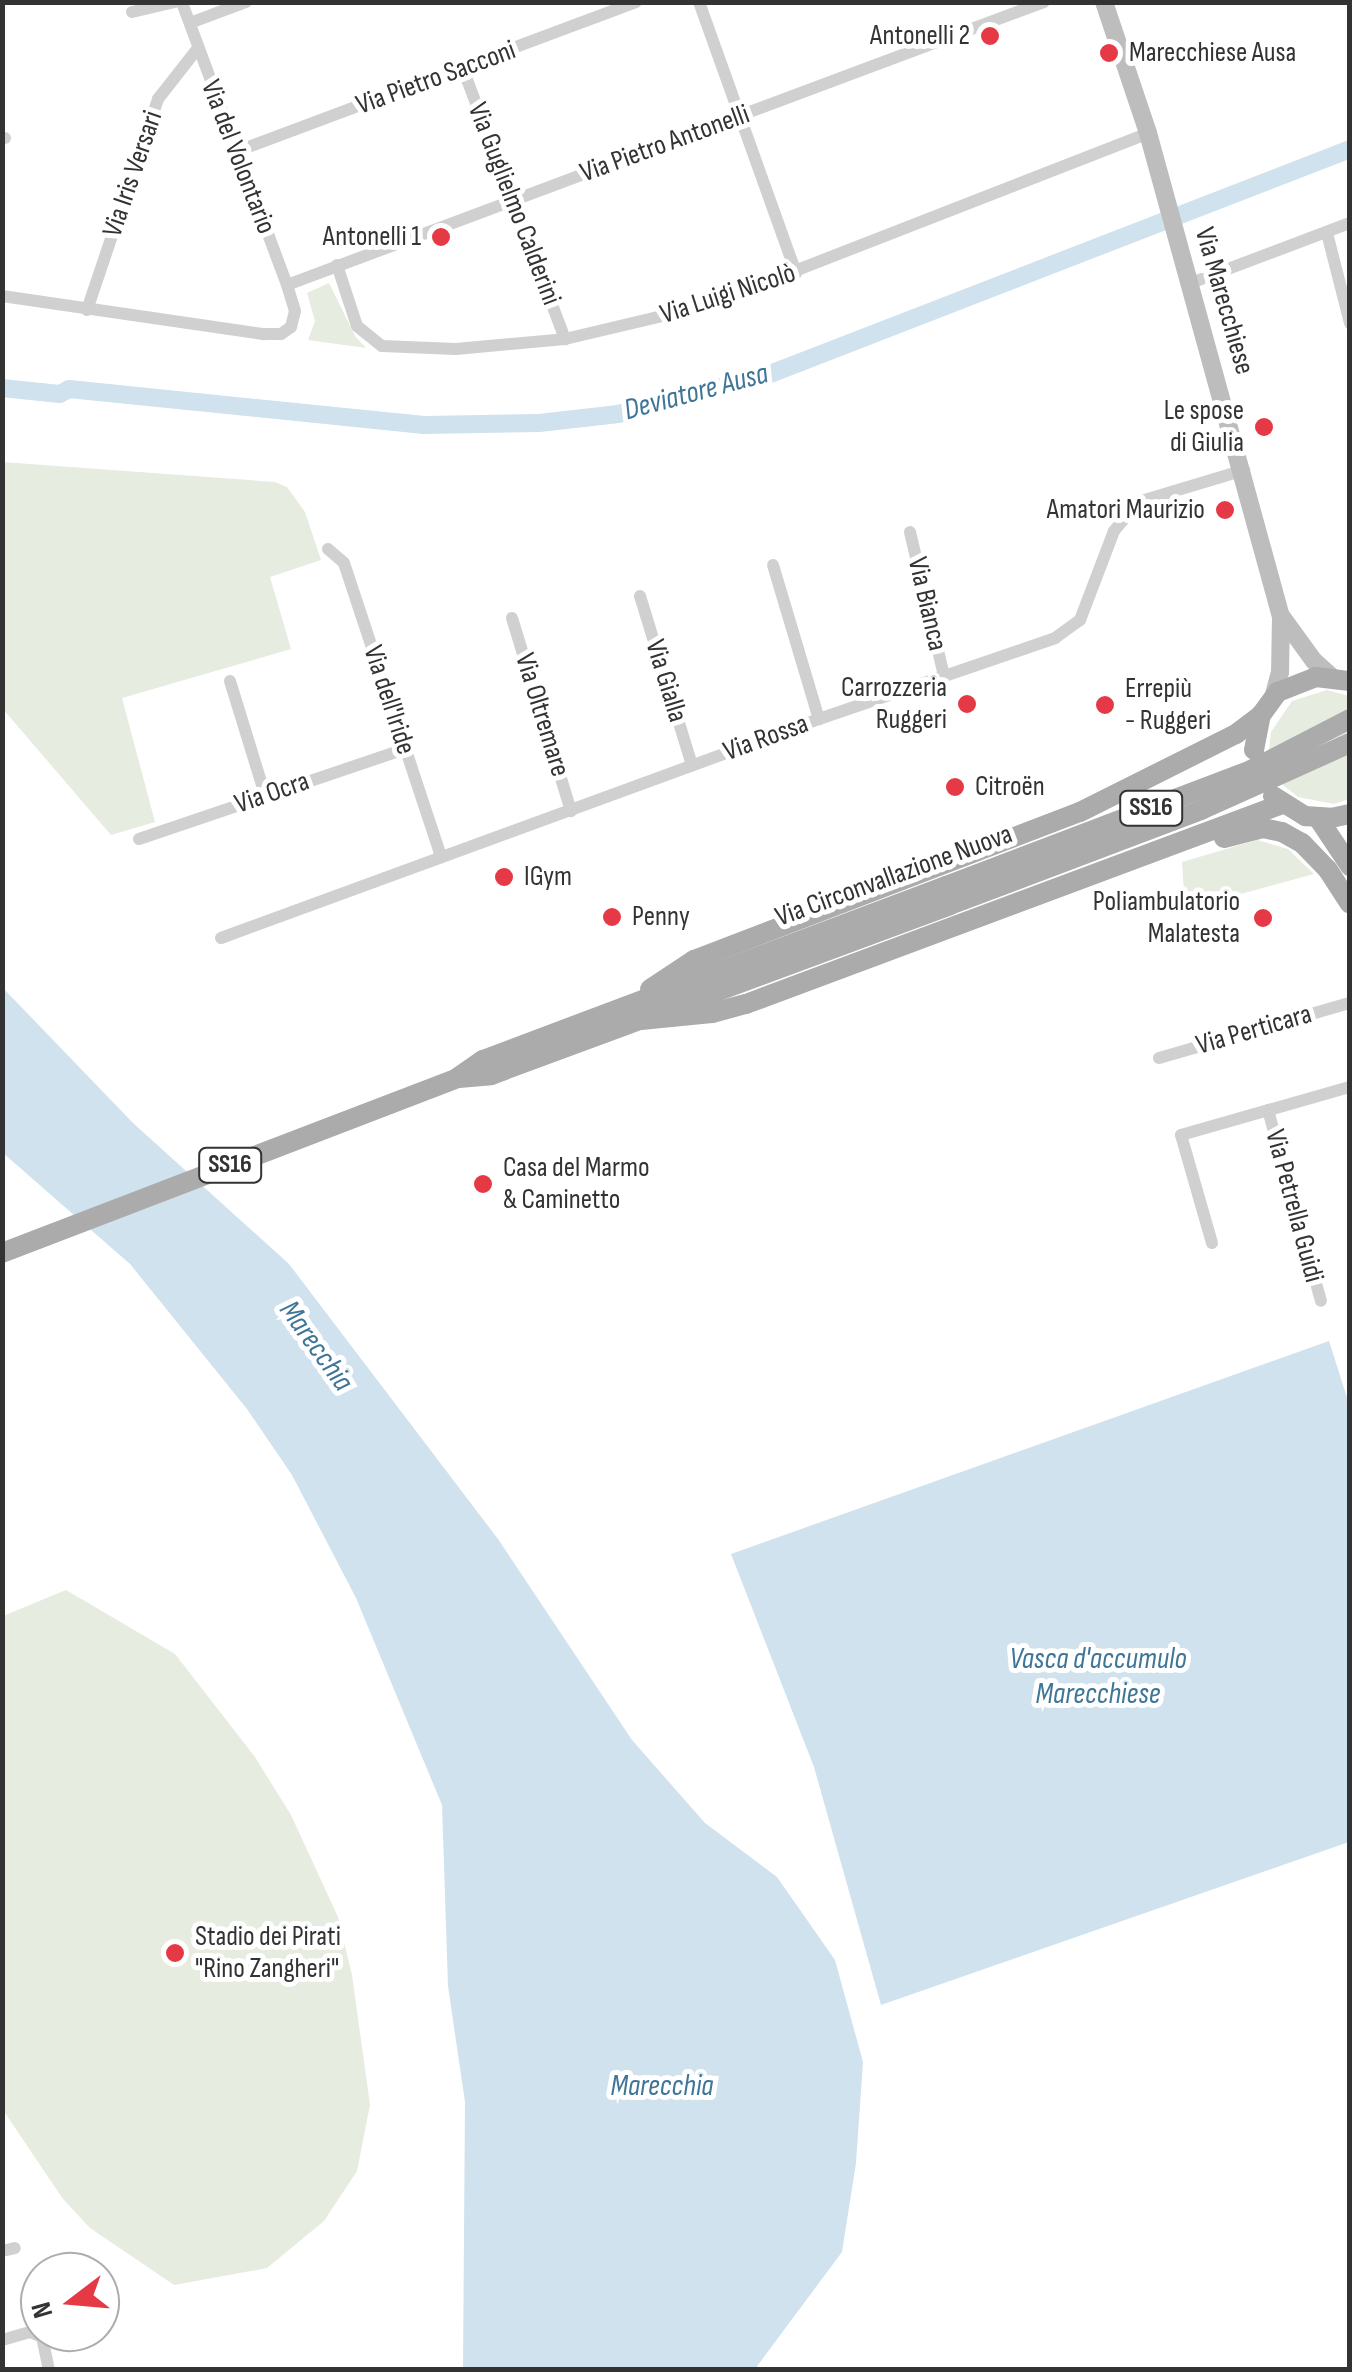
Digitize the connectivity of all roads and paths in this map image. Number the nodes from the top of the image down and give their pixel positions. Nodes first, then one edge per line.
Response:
1 (178, 2) edge
2 (246, 2) edge
3 (636, 2) edge
4 (699, 2) edge
5 (1044, 2) edge
6 (1104, 2) edge
7 (132, 12) dead end
8 (190, 24) junction
9 (198, 48) junction
10 (463, 69) junction
11 (741, 117) junction
12 (1148, 133) junction
13 (236, 152) junction
14 (514, 198) junction
15 (1350, 224) edge
16 (1327, 233) junction
17 (337, 265) junction
18 (796, 273) junction
19 (286, 284) junction
20 (1191, 284) junction
21 (2, 296) edge
22 (88, 310) junction
23 (1350, 323) edge
24 (565, 339) junction
25 (1244, 470) junction
26 (910, 532) dead end
27 (328, 548) dead end
28 (773, 565) dead end
29 (640, 596) dead end
30 (1282, 617) junction
31 (512, 618) dead end
32 (944, 676) junction
33 (1345, 679) edge
34 (230, 681) dead end
35 (1267, 707) junction
36 (819, 719) junction
37 (1350, 719) edge
38 (1350, 743) edge
39 (405, 748) junction
40 (1254, 750) dead end
41 (692, 765) junction
42 (264, 796) junction
43 (571, 811) junction
44 (1350, 814) edge
45 (1318, 818) junction
46 (139, 839) dead end
47 (440, 858) junction
48 (1350, 866) edge
49 (1073, 881) junction
50 (948, 896) junction
51 (1350, 904) edge
52 (221, 938) dead end
53 (1350, 1003) edge
54 (639, 1010) junction
55 (1159, 1058) dead end
56 (1350, 1087) edge
57 (1268, 1110) junction
58 (1212, 1243) dead end
59 (2, 1252) edge
60 (1321, 1302) dead end
61 (2, 2340) edge
62 (49, 2370) edge

1 - 7 street
1 - 8 street, Via del Volontario
2 - 8 street
3 - 10 street, Via Pietro Sacconi
4 - 11 street
5 - 11 street, Via Pietro Antonelli
6 - 12 main road, Via Marecchiese
8 - 9 street, Via del Volontario
9 - 13 street, Via del Volontario
9 - 22 street, Via Iris Versari
10 - 13 street, Via Pietro Sacconi
10 - 14 street, Via Guglielmo Calderini
11 - 14 street, Via Pietro Antonelli
11 - 18 street
12 - 18 street, Via Luigi Nicolò
12 - 20 main road, Via Marecchiese
13 - 19 street, Via del Volontario
14 - 17 street, Via Pietro Antonelli
14 - 24 street, Via Guglielmo Calderini
15 - 16 street
16 - 20 street
16 - 23 street
17 - 19 street, Via Pietro Antonelli
17 - 24 street, Via Luigi Nicolò
18 - 24 street, Via Luigi Nicolò
19 - 22 street, Via del Volontario
20 - 25 main road, Via Marecchiese
21 - 22 street
25 - 30 main road, Via Marecchiese
25 - 32 street, Via Rossa
26 - 32 street, Via Bianca
27 - 39 street, Via dell'Iride
28 - 36 street
29 - 41 street, Via Gialla
30 - 33 main road, Via Marecchiese
30 - 35 main road, Via Marecchiese
31 - 43 street, Via Oltremare
32 - 36 street, Via Rossa
33 - 35 main road
34 - 42 street
35 - 40 main road
35 - 54 main road
36 - 41 street, Via Rossa
37 - 50 main road, Via Circonvallazione Nuova / SS16, bridge
38 - 50 main road, Via Circonvallazione Nuova / SS16, bridge
39 - 42 street, Via Ocra
39 - 47 street, Via dell'Iride
41 - 43 street, Via Rossa
42 - 46 street, Via Ocra
43 - 47 street, Via Rossa
44 - 45 main road
45 - 48 main road
45 - 49 main road
47 - 52 street, Via Rossa
49 - 51 main road
49 - 54 main road
50 - 54 main road, Via Circonvallazione Nuova / SS16
53 - 55 street, Via Perticara
54 - 59 main road, Via Circonvallazione Nuova / SS16
56 - 57 street
57 - 58 street
57 - 60 street, Via Petrella Guidi
61 - 62 street

